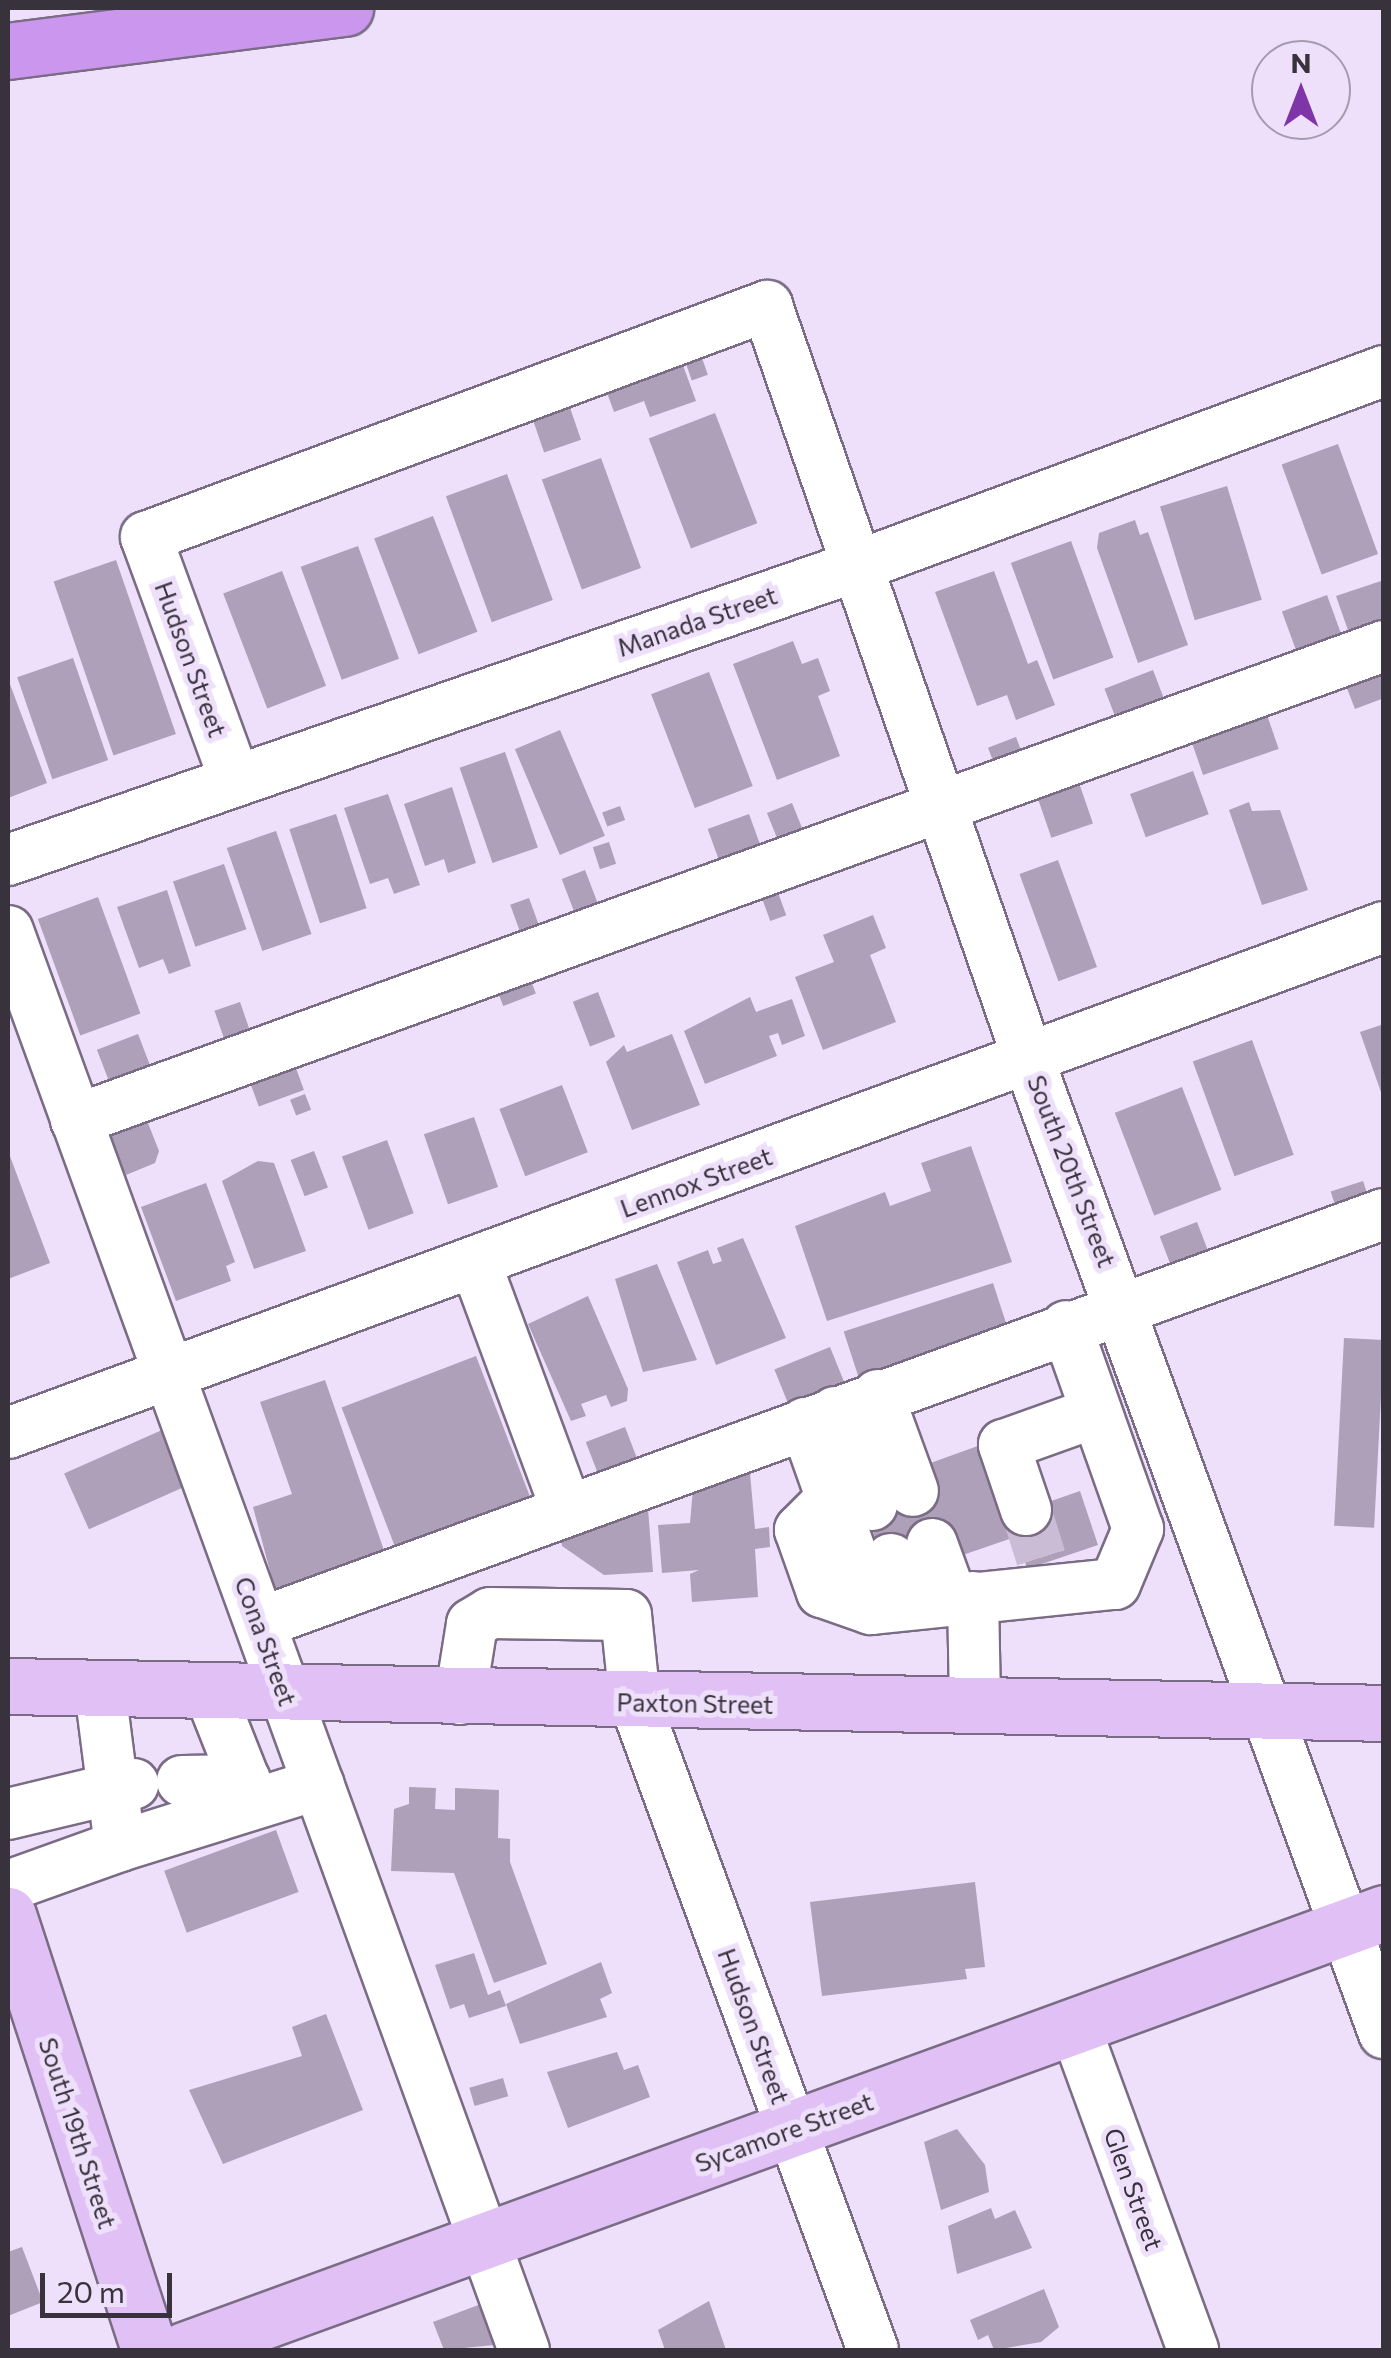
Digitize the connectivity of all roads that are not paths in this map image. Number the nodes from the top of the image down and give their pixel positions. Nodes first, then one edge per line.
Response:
1 (345, 8) edge
2 (8, 52) edge
3 (768, 306) joint
4 (1384, 371) edge
5 (860, 565) junction
6 (1384, 646) edge
7 (235, 780) junction
8 (943, 808) junction
9 (8, 860) edge
10 (1384, 927) edge
11 (8, 931) edge
12 (1029, 1061) junction
13 (76, 1120) junction
14 (1384, 1214) edge
15 (475, 1262) junction
16 (1124, 1304) junction
17 (1066, 1326) junction
18 (169, 1374) junction
19 (840, 1410) junction
20 (1096, 1412) junction
21 (8, 1433) edge
22 (872, 1498) junction
23 (1038, 1506) tunnel mouth
24 (567, 1511) junction
25 (921, 1586) junction
26 (260, 1624) junction
27 (8, 1686) edge
28 (100, 1689) junction
29 (210, 1693) junction
30 (286, 1696) junction
31 (460, 1699) junction
32 (635, 1702) junction
33 (975, 1706) junction
34 (1268, 1713) junction
35 (1384, 1713) edge
36 (182, 1782) dead end
37 (120, 1784) junction
38 (319, 1784) junction
39 (249, 1792) junction
40 (8, 1814) edge
41 (120, 1846) junction
42 (8, 1886) edge
43 (8, 1915) edge
44 (1365, 1920) edge
45 (1075, 2026) junction
46 (1384, 2033) edge
47 (792, 2129) junction
48 (484, 2242) junction
49 (149, 2350) edge
50 (184, 2350) edge
51 (524, 2350) edge
52 (872, 2350) edge
53 (1192, 2350) edge

1 - 2 highway
3 - 5 street, South 20th Street
3 - 7 street, Hudson Street
4 - 5 street, Manada Street
5 - 7 street, Manada Street
5 - 8 street, South 20th Street
6 - 8 street
7 - 9 street, Manada Street
8 - 12 street, South 20th Street
8 - 13 street
10 - 12 street, Lennox Street
11 - 13 street, Cona Street
12 - 15 street, Lennox Street
12 - 16 street, South 20th Street
13 - 18 street, Cona Street
14 - 16 street
15 - 18 street, Lennox Street
15 - 24 street
16 - 17 street
16 - 34 street, South 20th Street
17 - 19 street
17 - 20 street
18 - 21 street, Lennox Street
18 - 26 street, Cona Street
19 - 22 street
19 - 22 street
19 - 24 street
20 - 23 street
20 - 25 street
22 - 25 street
24 - 26 street
25 - 33 street
26 - 30 street, Cona Street
27 - 28 main road, Paxton Street
28 - 29 main road, Paxton Street
28 - 37 street
29 - 30 main road, Paxton Street
29 - 39 street
30 - 31 main road, Paxton Street
30 - 38 street, Cona Street
31 - 32 main road, Paxton Street
31 - 32 street, Hudson Street
32 - 33 main road, Paxton Street
32 - 47 street, Hudson Street
33 - 34 main road, Paxton Street
34 - 35 main road, Paxton Street
34 - 44 street, South 20th Street
36 - 39 street
37 - 40 street
37 - 41 street
38 - 39 street
38 - 48 street, Cona Street
39 - 41 street
41 - 42 street
43 - 49 main road, South 19th Street
44 - 45 main road, Sycamore Street
44 - 46 street, South 20th Street
45 - 47 main road, Sycamore Street
45 - 53 street, Glen Street
47 - 48 main road, Sycamore Street
47 - 52 street, Hudson Street
48 - 50 main road, Sycamore Street
48 - 51 street, Cona Street

